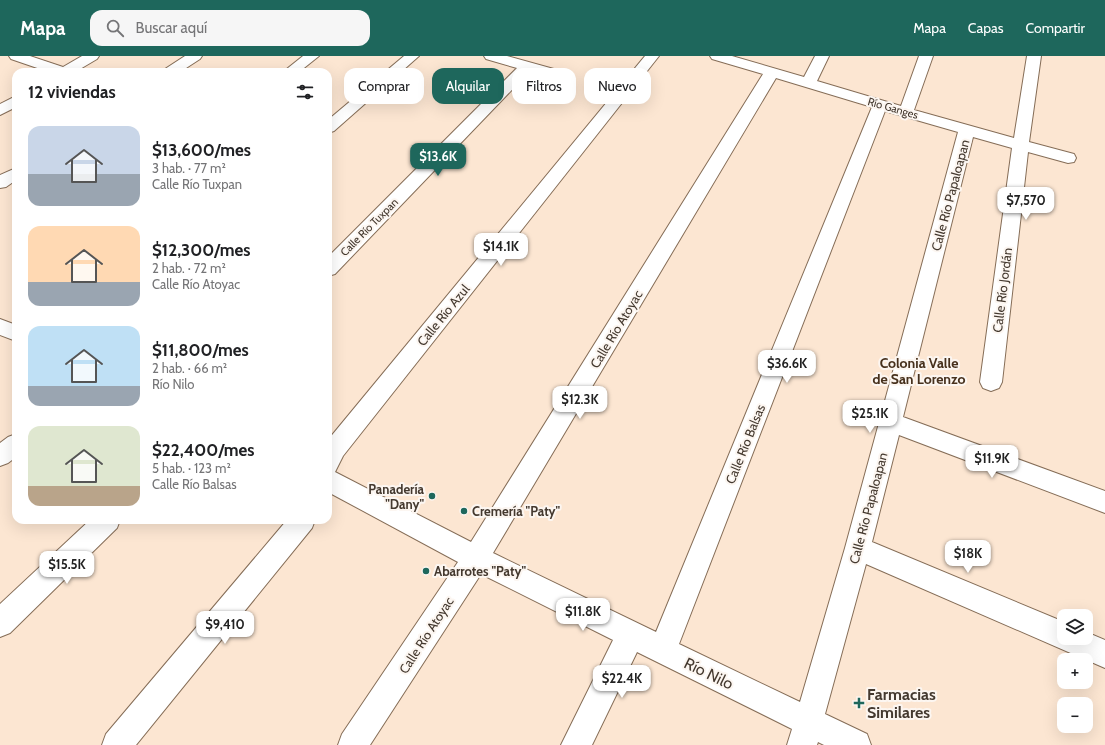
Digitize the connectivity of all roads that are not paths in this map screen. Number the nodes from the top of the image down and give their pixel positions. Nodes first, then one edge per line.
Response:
1 (16, 56) edge
2 (92, 56) edge
3 (195, 56) edge
4 (312, 56) edge
5 (412, 56) edge
6 (491, 56) edge
7 (652, 56) edge
8 (719, 56) edge
9 (822, 56) edge
10 (926, 56) edge
11 (1034, 56) edge
12 (527, 66) junction
13 (52, 68) edge
14 (71, 68) edge
15 (176, 68) edge
16 (296, 68) edge
17 (534, 68) edge
18 (772, 72) junction
19 (809, 83) junction
20 (12, 103) edge
21 (880, 105) junction
22 (0, 110) edge
23 (906, 112) junction
24 (332, 125) edge
25 (967, 130) junction
26 (1021, 144) junction
27 (1068, 158) dead end
28 (12, 176) edge
29 (0, 183) edge
30 (332, 264) edge
31 (0, 327) edge
32 (12, 332) edge
33 (991, 382) dead end
34 (891, 422) junction
35 (12, 447) edge
36 (332, 455) edge
37 (0, 456) edge
38 (332, 482) edge
39 (1105, 502) edge
40 (104, 524) edge
41 (300, 524) edge
42 (858, 548) junction
43 (476, 558) junction
44 (0, 623) edge
45 (1057, 633) edge
46 (632, 634) junction
47 (1084, 645) edge
48 (663, 650) junction
49 (1105, 654) edge
50 (805, 734) edge
51 (117, 745) edge
52 (353, 745) edge
53 (576, 745) edge
54 (856, 745) edge

1 - 13 street
2 - 14 street
3 - 15 street
4 - 16 street
5 - 24 street
6 - 12 street
7 - 36 street, Calle Río Azul
8 - 18 street, Río Ganges
9 - 19 street
10 - 23 street
11 - 26 street, Calle Río Jordán
12 - 17 street
12 - 30 street, Calle Río Tuxpan
18 - 19 street, Río Ganges
18 - 43 street, Calle Río Atoyac
19 - 21 street, Río Ganges
20 - 22 street
21 - 23 street, Río Ganges
21 - 48 street, Calle Río Balsas
23 - 25 street, Río Ganges
25 - 26 street, Río Ganges
25 - 34 street, Calle Río Papaloapan
26 - 27 street, Río Ganges
26 - 33 street, Calle Río Jordán
28 - 29 street
31 - 32 street
34 - 39 street
34 - 42 street, Calle Río Papaloapan
35 - 37 street
38 - 43 street, Río Nilo
40 - 44 street
41 - 51 street
42 - 45 street
42 - 50 street, Calle Río Papaloapan
43 - 46 street, Río Nilo
43 - 52 street, Calle Río Atoyac
46 - 48 street, Río Nilo
46 - 53 street
47 - 49 street
48 - 50 street, Río Nilo
50 - 54 street, Río Nilo

